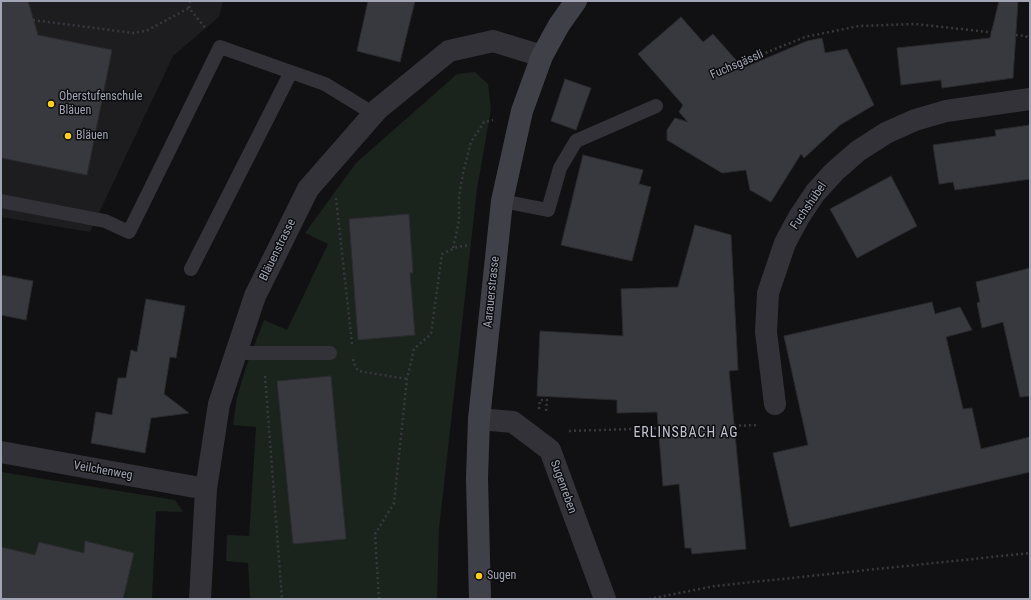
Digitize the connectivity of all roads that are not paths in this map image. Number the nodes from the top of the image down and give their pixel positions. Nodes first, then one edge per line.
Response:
1 (576, 1) edge
2 (542, 56) junction
3 (291, 72) junction
4 (1030, 99) edge
5 (656, 106) road end
6 (374, 114) junction
7 (1, 201) edge
8 (502, 201) junction
9 (191, 269) dead end
10 (236, 353) junction
11 (330, 353) dead end
12 (775, 404) road end
13 (479, 419) junction
14 (1, 452) edge
15 (206, 489) junction
16 (200, 599) edge
17 (480, 599) edge
18 (605, 599) edge

1 - 2 main road, Aarauerstrasse
2 - 6 street, Bläuenstrasse
2 - 8 main road, Aarauerstrasse
3 - 6 lane
3 - 7 lane
3 - 9 lane
4 - 12 street, Fuchshübel
5 - 8 lane
6 - 10 street, Bläuenstrasse
8 - 13 main road, Aarauerstrasse
10 - 11 lane
10 - 15 street, Bläuenstrasse
13 - 17 main road, Aarauerstrasse
13 - 18 street, Sugenreben
14 - 15 street, Veilchenweg
15 - 16 street, Bläuenstrasse

